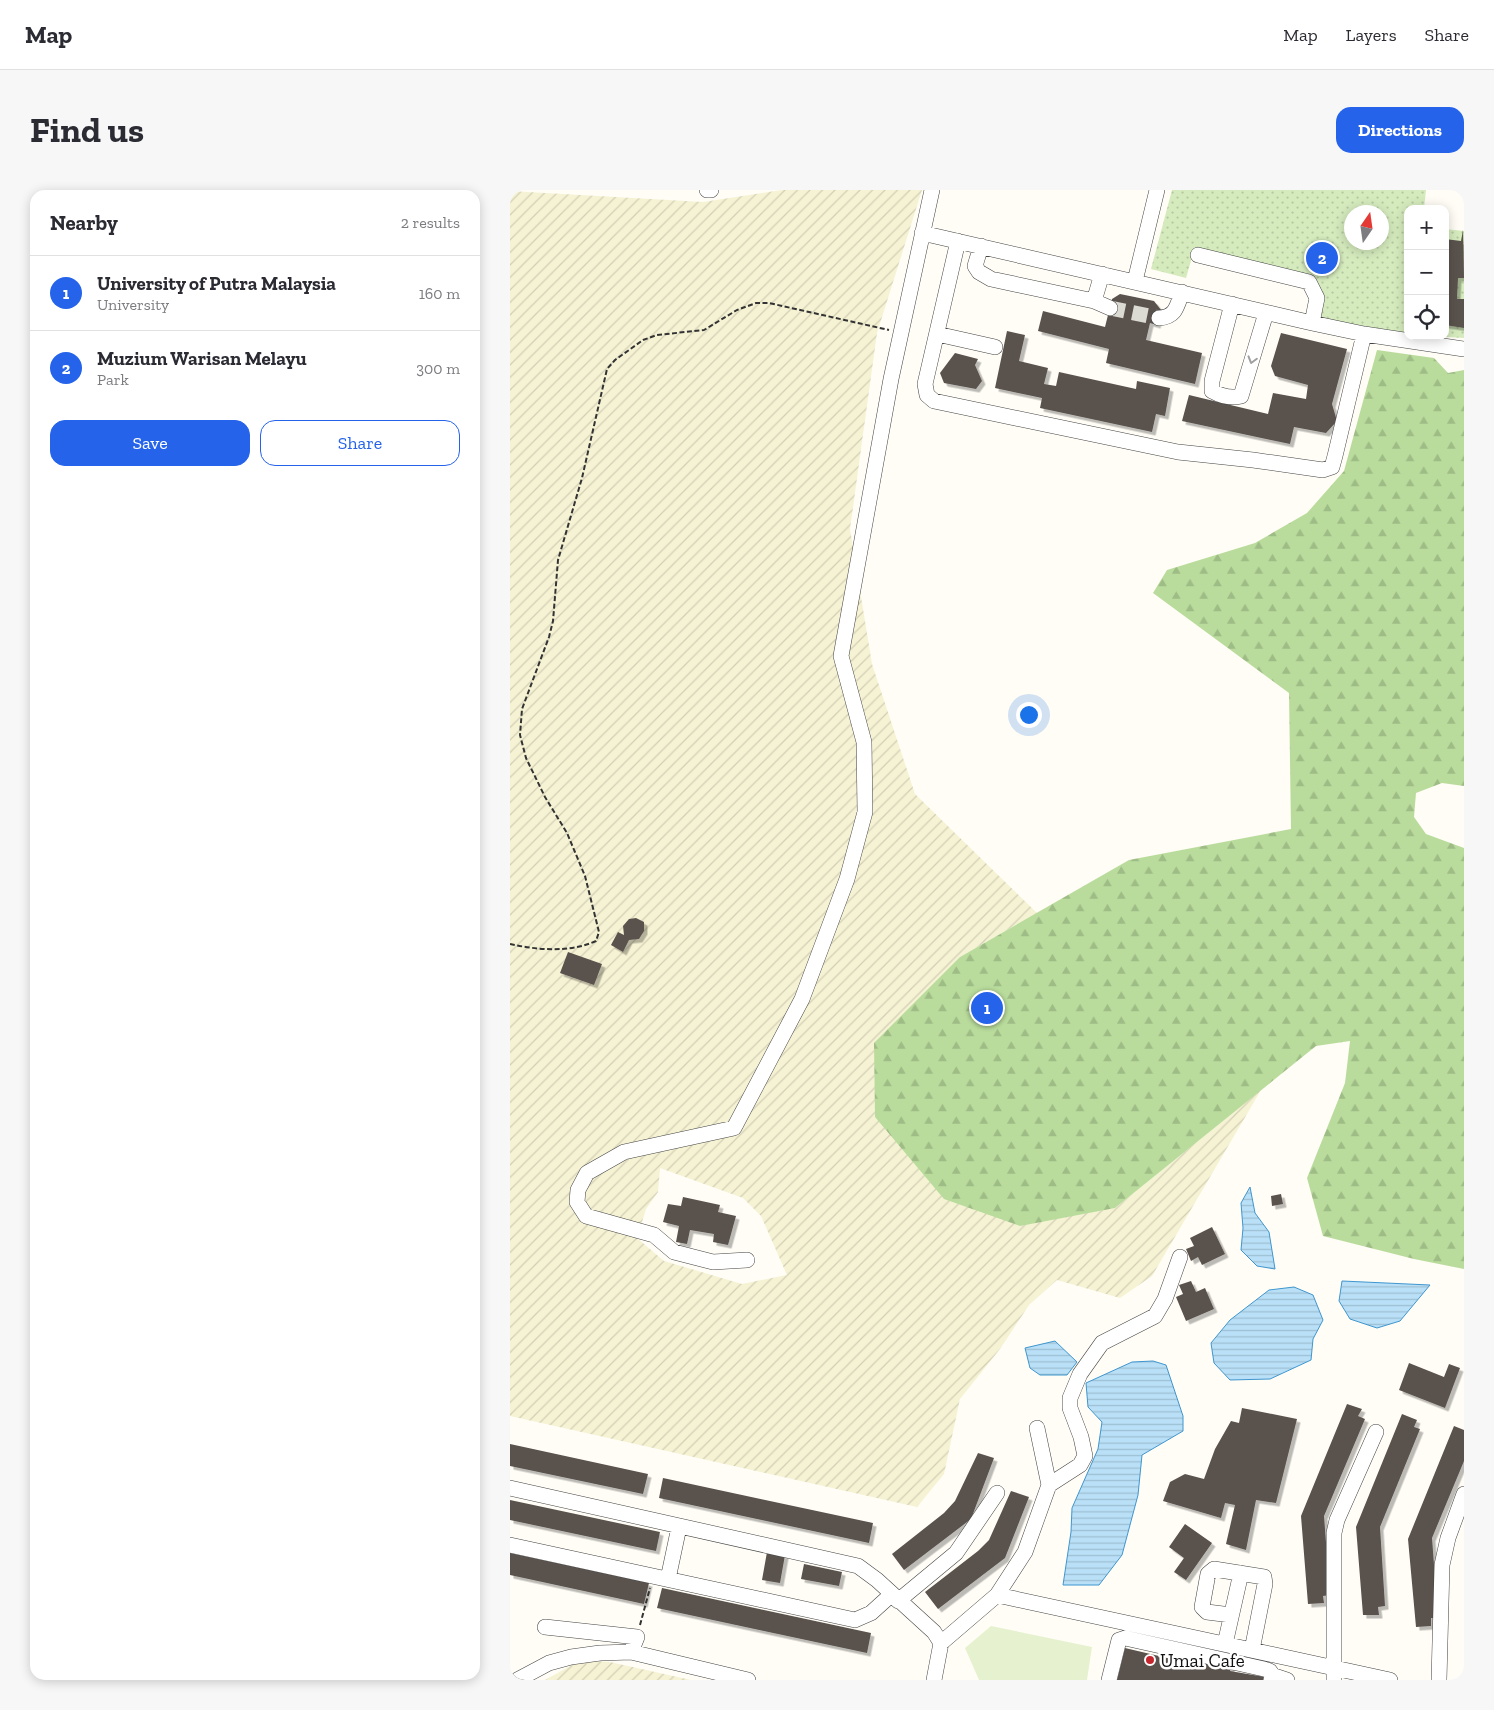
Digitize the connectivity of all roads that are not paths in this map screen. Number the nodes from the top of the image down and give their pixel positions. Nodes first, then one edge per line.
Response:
1 (706, 190) edge
2 (711, 190) edge
3 (932, 190) edge
4 (1157, 190) edge
5 (922, 233) junction
6 (958, 241) junction
7 (981, 246) junction
8 (1198, 255) dead end
9 (1102, 274) junction
10 (1135, 281) junction
11 (1182, 292) junction
12 (1094, 301) junction
13 (1232, 304) junction
14 (1110, 308) tunnel mouth
15 (1266, 313) junction
16 (1159, 318) dead end
17 (1312, 323) junction
18 (937, 334) junction
19 (1364, 334) junction
20 (995, 347) dead end
21 (1464, 349) edge
22 (1180, 1257) dead end
23 (747, 1260) dead end
24 (1037, 1428) dead end
25 (1376, 1432) dead end
26 (1049, 1485) junction
27 (510, 1488) edge
28 (997, 1493) dead end
29 (1464, 1494) edge
30 (679, 1527) junction
31 (510, 1546) edge
32 (1241, 1573) junction
33 (661, 1578) junction
34 (996, 1595) junction
35 (895, 1597) junction
36 (1232, 1615) junction
37 (545, 1627) dead end
38 (1126, 1630) junction
39 (941, 1643) junction
40 (1225, 1644) junction
41 (1252, 1650) junction
42 (632, 1652) junction
43 (1334, 1674) edge
44 (1272, 1678) edge
45 (517, 1680) edge
46 (748, 1680) edge
47 (934, 1680) edge
48 (1108, 1680) edge
49 (1287, 1680) edge
50 (1390, 1680) edge
51 (1439, 1680) edge

1 - 2 street
3 - 5 street
4 - 10 street
5 - 6 street
5 - 23 street
6 - 7 street
6 - 18 street
7 - 9 street
7 - 12 street
8 - 17 street
9 - 10 street
9 - 12 street
10 - 11 street
11 - 13 street
11 - 16 street
12 - 14 street
13 - 15 street
15 -> 13 street
15 - 17 street
17 - 19 street
18 - 19 street
18 - 20 street
19 - 21 street
22 - 26 street
24 - 26 street
25 - 43 street
26 - 34 street
27 - 30 street
28 - 35 street
29 - 51 street
30 - 33 street
30 - 35 street
31 - 33 street
32 - 36 street
32 - 36 street
32 - 41 street
33 - 35 street
34 - 38 street
34 - 39 street
35 - 39 street
36 - 40 street
37 - 42 street
38 - 40 street
38 - 44 street
38 - 48 street
39 - 47 street
40 - 41 street
41 - 43 street
42 - 45 street
42 - 46 street
43 - 50 street
44 - 49 street

